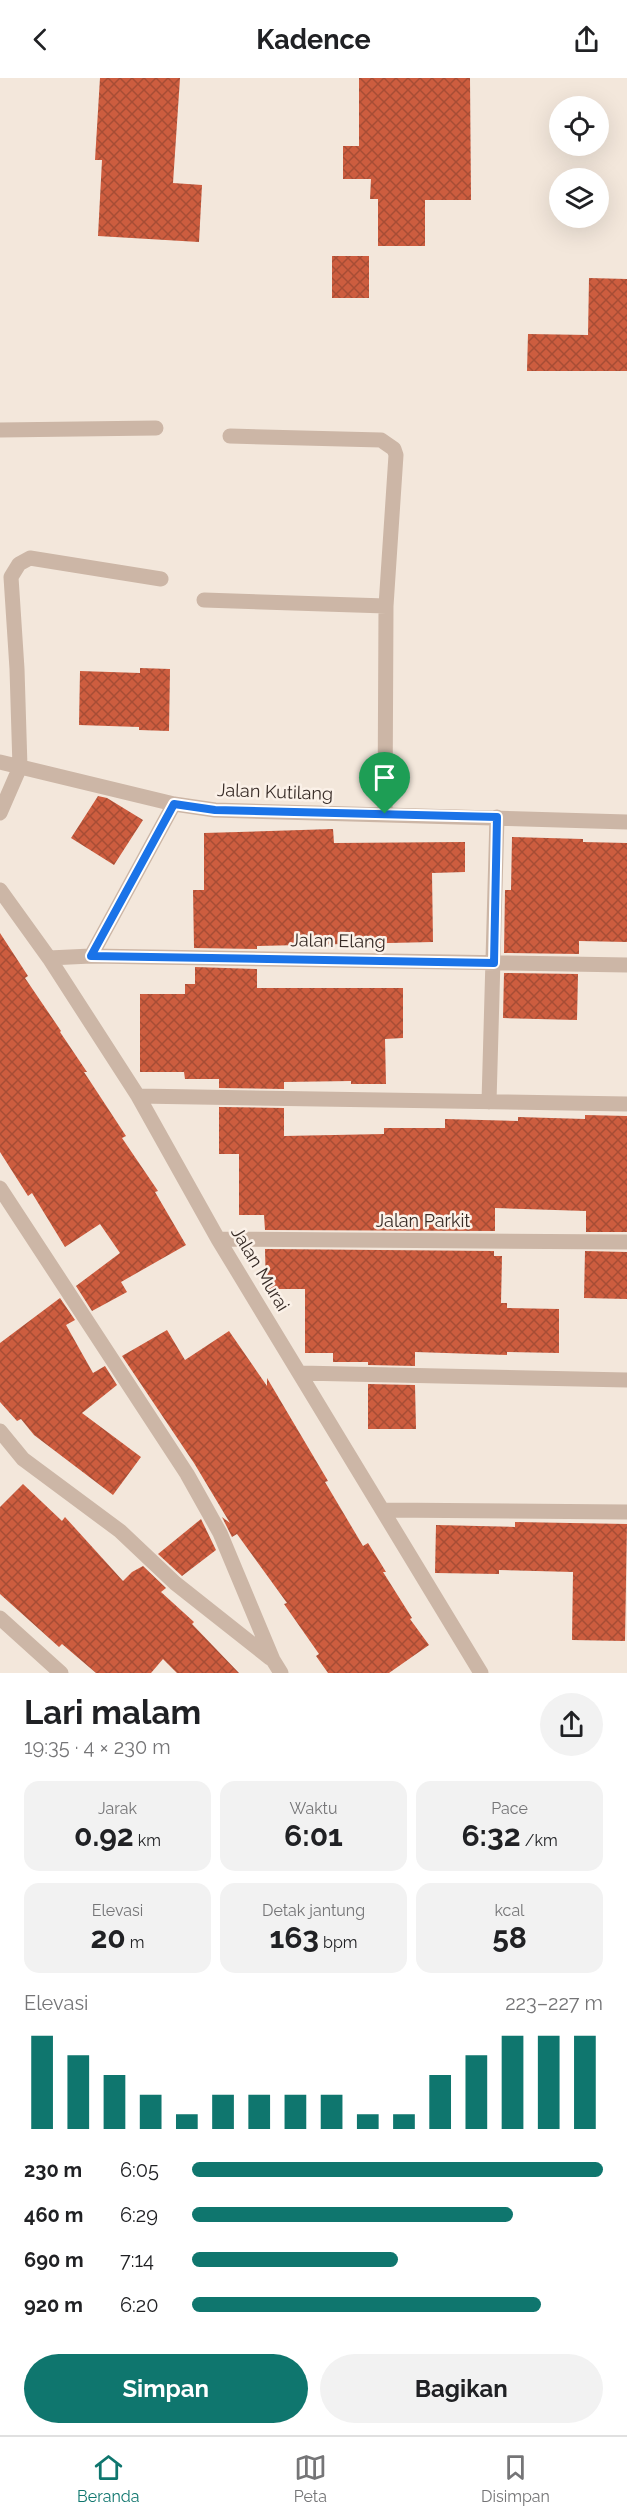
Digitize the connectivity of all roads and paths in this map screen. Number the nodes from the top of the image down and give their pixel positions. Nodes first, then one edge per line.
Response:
1 (156, 428) dead end
2 (0, 430) edge
3 (230, 436) dead end
4 (161, 579) dead end
5 (204, 600) dead end
6 (386, 606) junction
7 (0, 762) edge
8 (20, 767) junction
9 (174, 804) junction
10 (0, 813) edge
11 (385, 814) junction
12 (497, 817) junction
13 (627, 822) edge
14 (0, 890) edge
15 (91, 956) junction
16 (49, 958) junction
17 (494, 963) junction
18 (627, 965) edge
19 (138, 1096) junction
20 (489, 1102) junction
21 (627, 1104) edge
22 (0, 1188) edge
23 (219, 1239) junction
24 (627, 1242) edge
25 (300, 1373) junction
26 (627, 1380) edge
27 (0, 1431) edge
28 (383, 1510) junction
29 (627, 1512) edge
30 (0, 1618) edge
31 (277, 1666) edge
32 (61, 1673) edge
33 (481, 1673) edge

1 - 2 street
3 - 6 street
4 - 8 street
5 - 6 street
6 - 11 street
7 - 8 street, Jalan Kutilang
8 - 9 street, Jalan Kutilang
8 - 10 street
9 - 11 street, Jalan Kutilang
9 - 15 street
11 - 12 street, Jalan Kutilang
12 - 13 street, Jalan Kutilang
12 - 17 street
14 - 16 street, Jalan Murai
15 - 16 street, Jalan Elang
15 - 17 street, Jalan Elang
16 - 19 street, Jalan Murai
17 - 18 street, Jalan Elang
17 - 20 street
19 - 20 street
19 - 23 street, Jalan Murai
20 - 21 street
22 - 31 street
23 - 24 street, Jalan Parkit
23 - 25 street, Jalan Murai
25 - 26 street
25 - 28 street, Jalan Murai
27 - 31 street
28 - 29 street
28 - 33 street, Jalan Murai
30 - 32 street

